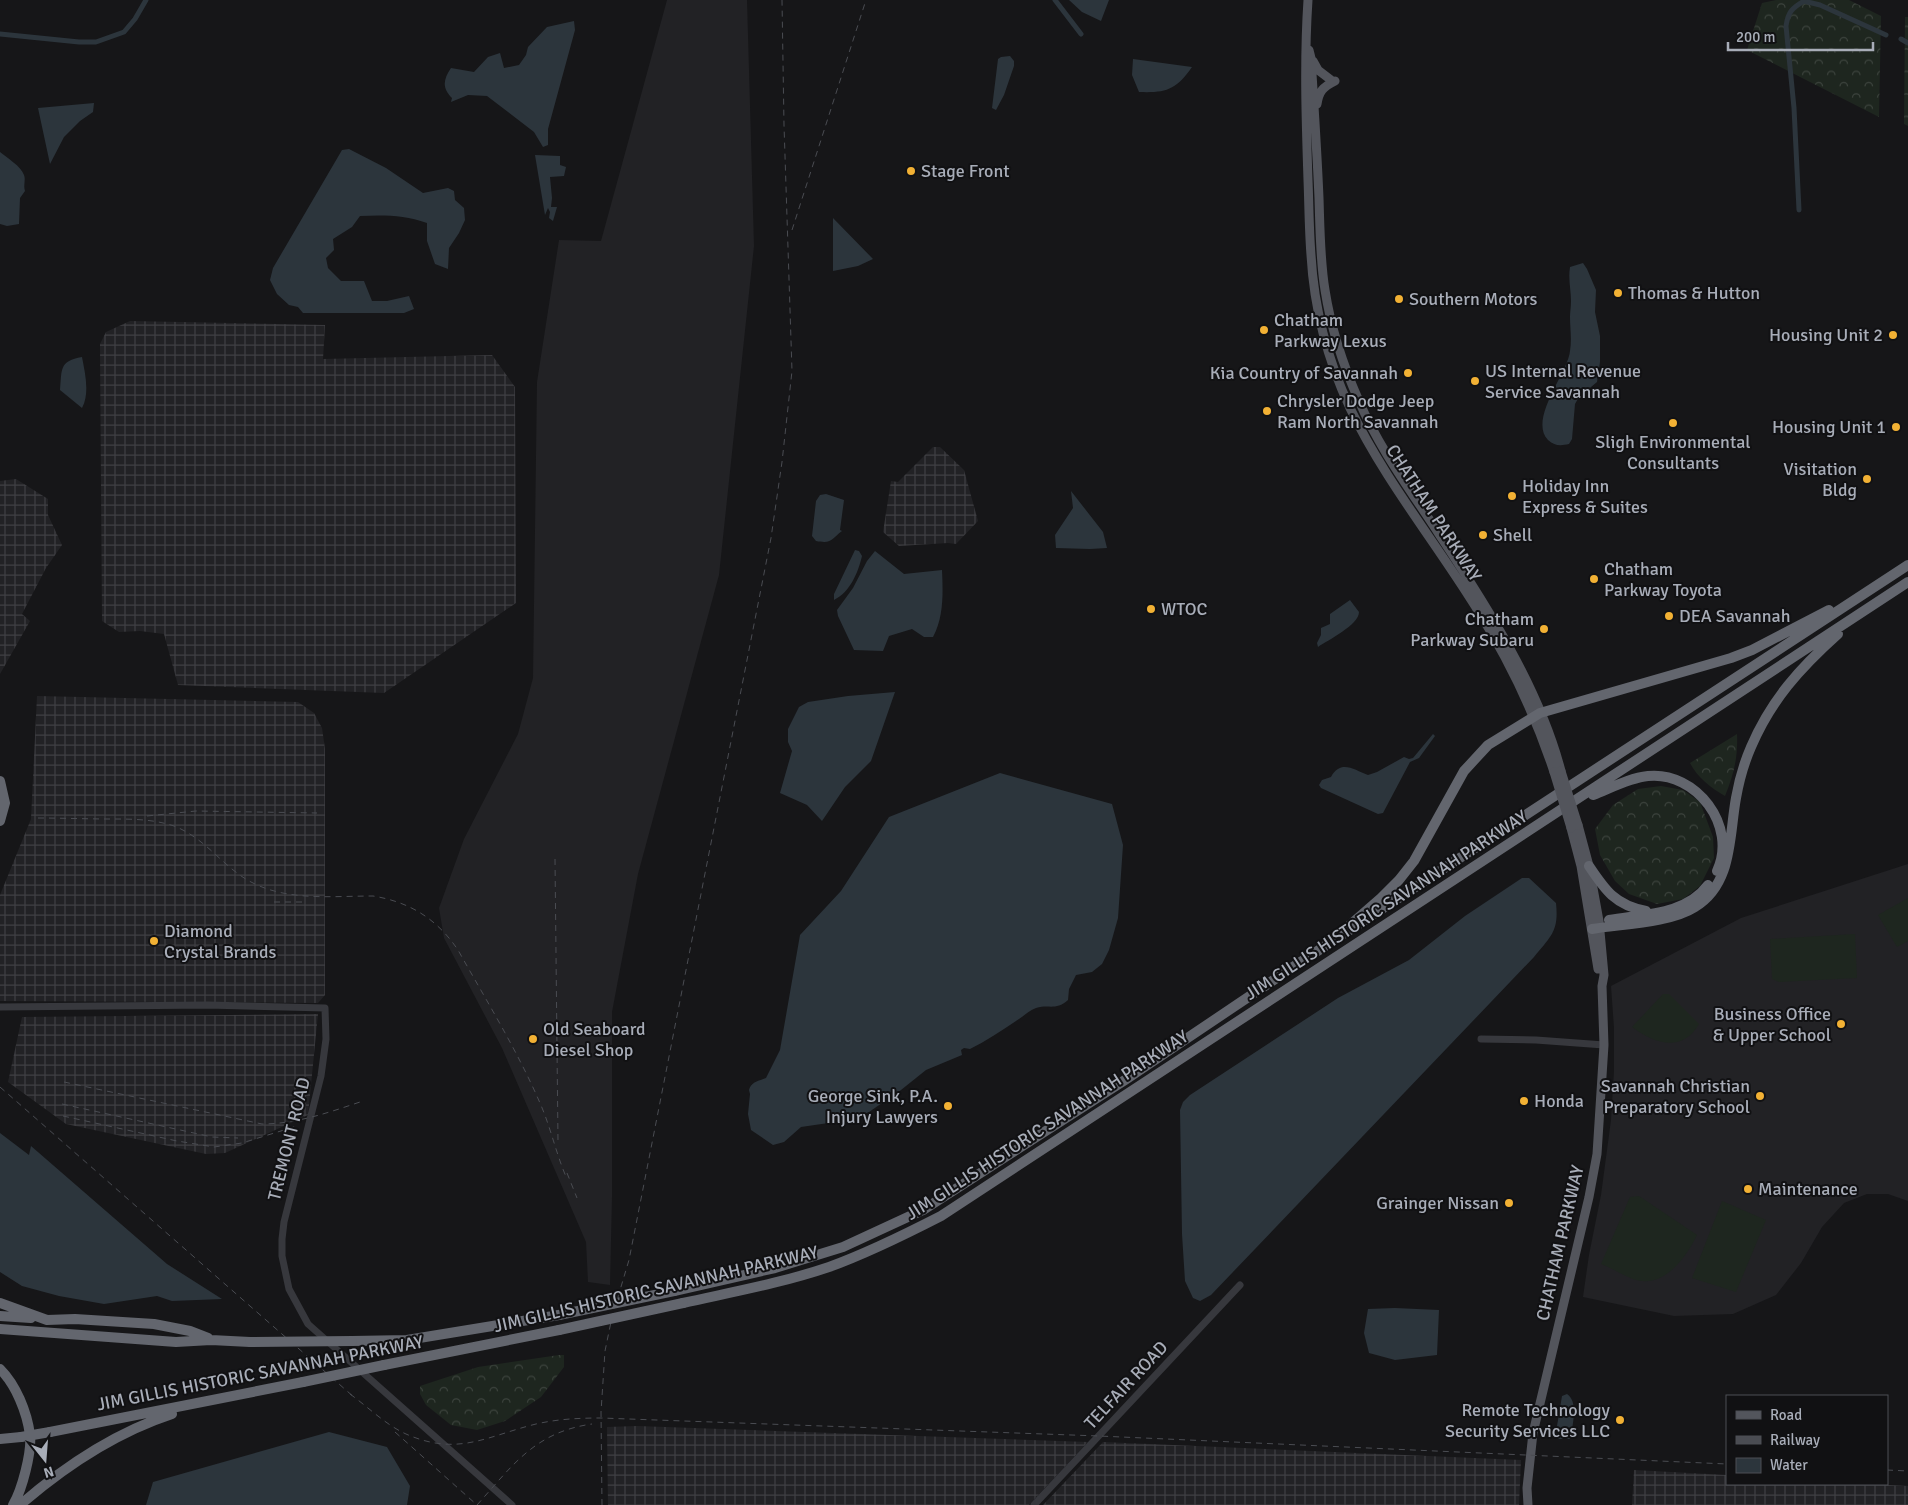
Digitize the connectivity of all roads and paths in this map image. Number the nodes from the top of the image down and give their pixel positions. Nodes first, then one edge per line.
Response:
1 (1308, 0) edge
2 (1307, 44) junction
3 (1312, 58) junction
4 (1315, 119) junction
5 (1908, 565) edge
6 (1908, 582) edge
7 (1867, 591) junction
8 (1865, 610) junction
9 (1536, 715) junction
10 (0, 781) edge
11 (1578, 800) junction
12 (0, 821) edge
13 (1575, 826) junction
14 (1589, 866) junction
15 (1664, 911) junction
16 (1595, 925) junction
17 (1314, 954) junction
18 (0, 1007) edge
19 (1481, 1039) dead end
20 (1604, 1045) junction
21 (1240, 1285) dead end
22 (0, 1303) edge
23 (0, 1316) edge
24 (47, 1320) junction
25 (0, 1329) edge
26 (211, 1340) junction
27 (0, 1369) edge
28 (213, 1400) junction
29 (0, 1439) edge
30 (13, 1505) edge
31 (20, 1505) edge
32 (512, 1505) edge
33 (1034, 1505) edge
34 (1528, 1505) edge

1 - 2 main road, CHATHAM PARKWAY
2 - 3 main road, CHATHAM PARKWAY
2 - 9 main road, CHATHAM PARKWAY
3 - 4 main road, CHATHAM PARKWAY
3 - 4 main road
4 - 9 main road, CHATHAM PARKWAY
5 - 7 highway, JIM GILLIS HISTORIC SAVANNAH PARKWAY
6 - 8 highway, JIM GILLIS HISTORIC SAVANNAH PARKWAY
7 - 9 highway
7 - 17 highway, JIM GILLIS HISTORIC SAVANNAH PARKWAY
8 - 11 highway, JIM GILLIS HISTORIC SAVANNAH PARKWAY
8 - 16 highway
9 - 13 main road, CHATHAM PARKWAY, bridge
9 - 17 highway
10 - 12 highway
11 - 15 highway
11 - 28 highway, JIM GILLIS HISTORIC SAVANNAH PARKWAY, bridge
13 - 14 main road, CHATHAM PARKWAY
13 - 16 main road, CHATHAM PARKWAY
14 - 15 highway
14 - 16 main road, CHATHAM PARKWAY
15 - 16 highway
16 - 20 main road, CHATHAM PARKWAY
17 - 26 highway, JIM GILLIS HISTORIC SAVANNAH PARKWAY, bridge
18 - 32 street, TREMONT ROAD
19 - 20 street
20 - 34 main road, CHATHAM PARKWAY
21 - 33 street, TELFAIR ROAD
22 - 24 highway
23 - 24 highway
24 - 26 highway
25 - 26 highway, JIM GILLIS HISTORIC SAVANNAH PARKWAY
27 - 30 highway
28 - 29 highway, JIM GILLIS HISTORIC SAVANNAH PARKWAY, bridge
28 - 31 highway

